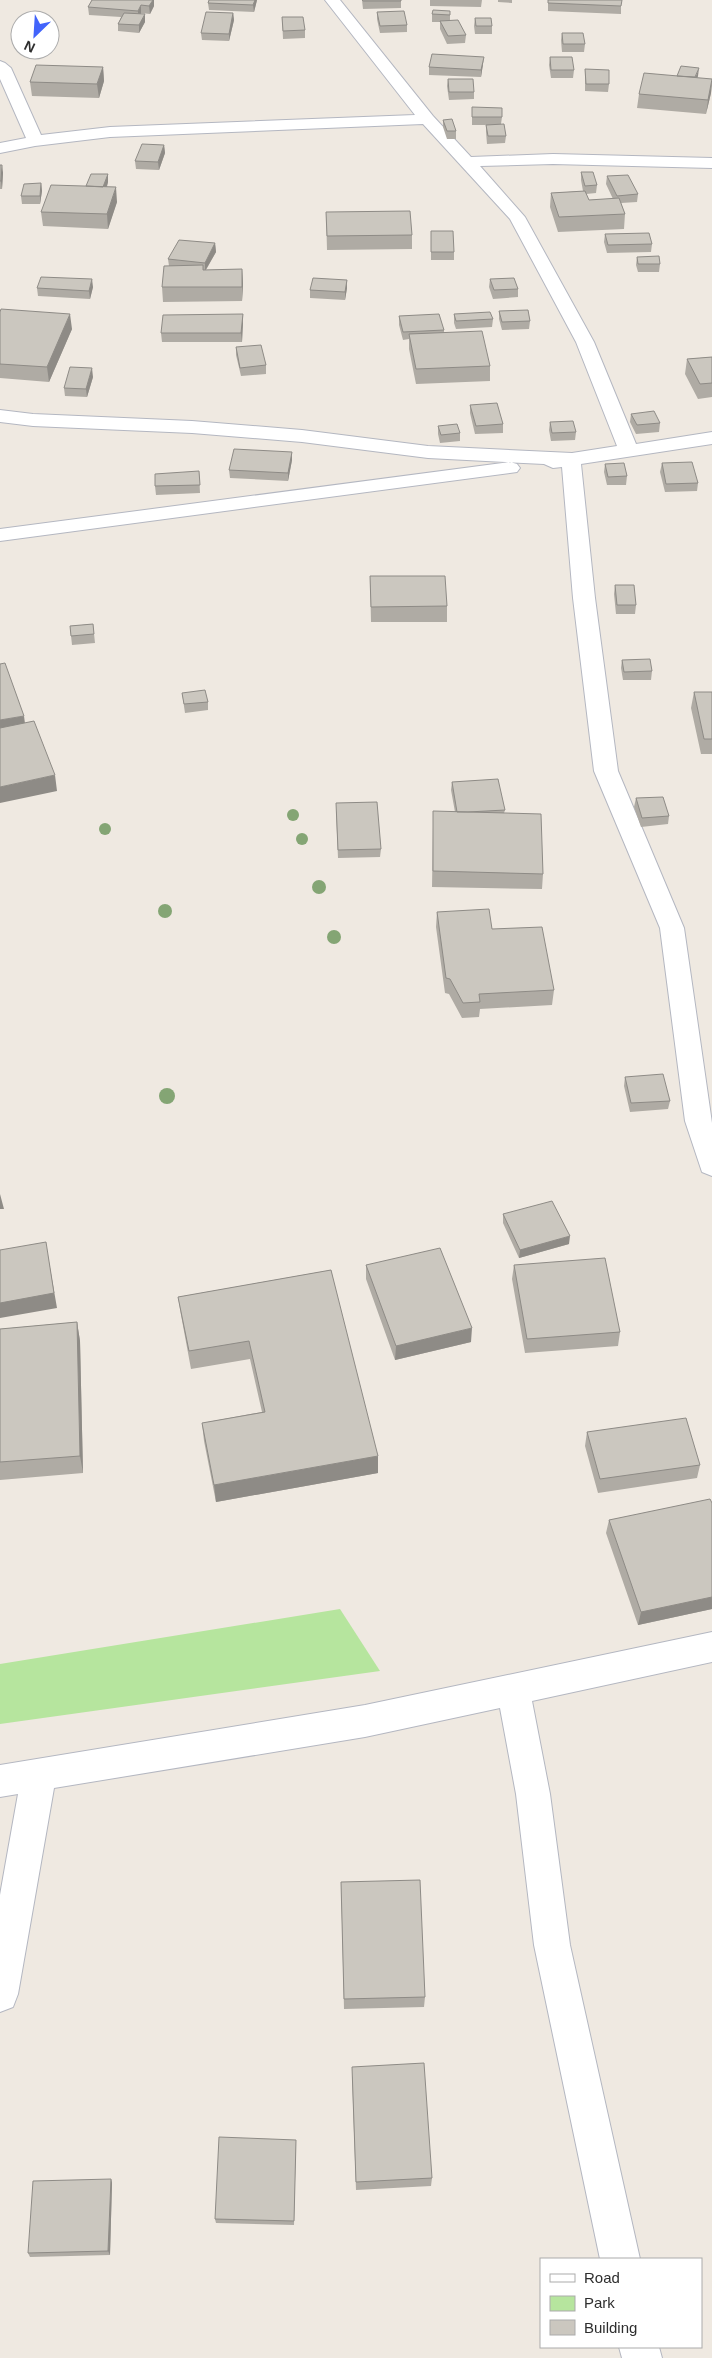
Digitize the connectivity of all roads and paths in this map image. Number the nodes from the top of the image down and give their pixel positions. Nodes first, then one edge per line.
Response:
1 (332, 0) edge
2 (0, 66) edge
3 (427, 119) junction
4 (34, 141) junction
5 (0, 148) edge
6 (466, 162) junction
7 (712, 163) edge
8 (0, 416) edge
9 (712, 438) edge
10 (629, 450) junction
11 (571, 459) junction
12 (0, 535) edge
13 (705, 1121) edge
14 (712, 1165) edge
15 (712, 1647) edge
16 (513, 1690) junction
17 (39, 1775) junction
18 (0, 1781) edge
19 (0, 1994) edge
20 (620, 2258) edge

1 - 3 street
2 - 4 street
3 - 4 street
3 - 6 street
4 - 5 street
6 - 7 street
6 - 10 street
8 - 11 street
9 - 10 street
10 - 11 street
11 - 12 street
11 - 13 street
13 - 14 street
15 - 16 street
16 - 17 street
16 - 20 street
17 - 18 street
17 - 19 street

